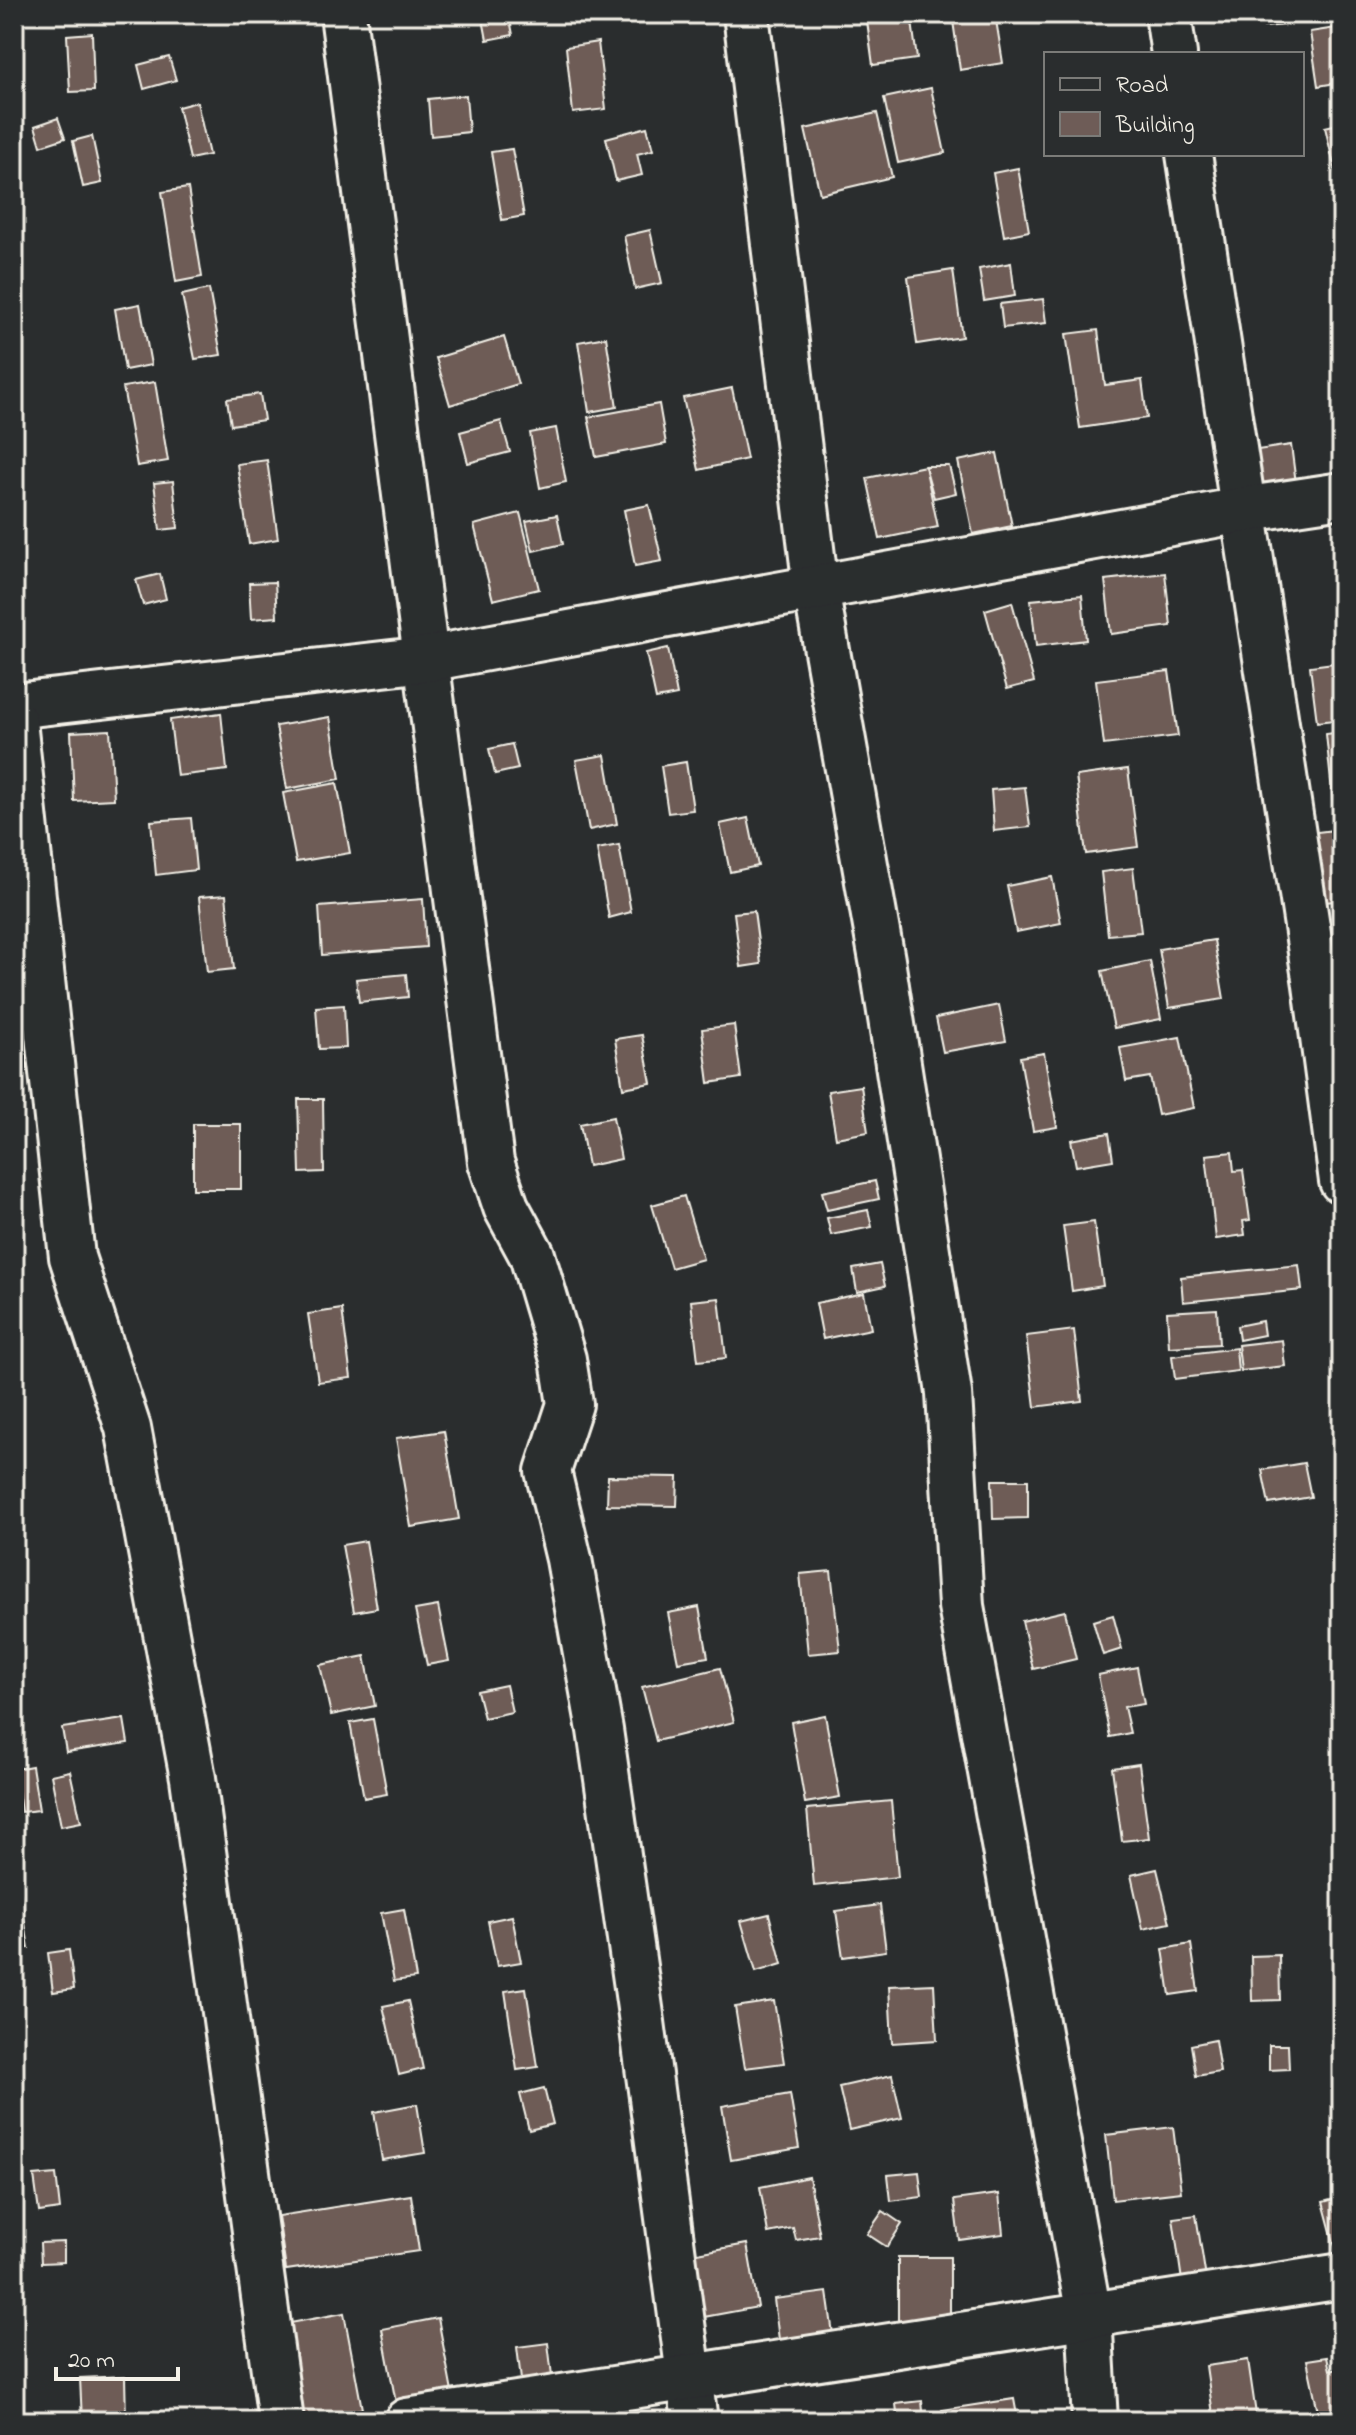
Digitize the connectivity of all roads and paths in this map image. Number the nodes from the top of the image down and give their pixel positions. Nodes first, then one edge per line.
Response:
1 (343, 14) edge
2 (746, 14) edge
3 (1168, 14) edge
4 (1174, 52) edge
5 (1189, 156) edge
6 (1342, 495) edge
7 (1242, 510) junction
8 (816, 589) junction
9 (427, 659) junction
10 (14, 706) edge
11 (14, 721) edge
12 (1342, 1181) edge
13 (1342, 2276) edge
14 (1089, 2315) junction
15 (690, 2378) junction
16 (281, 2421) edge
17 (407, 2421) edge
18 (695, 2421) edge
19 (1095, 2421) edge

1 - 9 street
2 - 8 street
3 - 4 street
5 - 7 street
6 - 7 street
7 - 8 street
7 - 12 street
8 - 9 street
8 - 14 street
9 - 10 street
9 - 15 street
11 - 16 street
13 - 14 street
14 - 15 street
14 - 19 street
15 - 17 street
15 - 18 street

